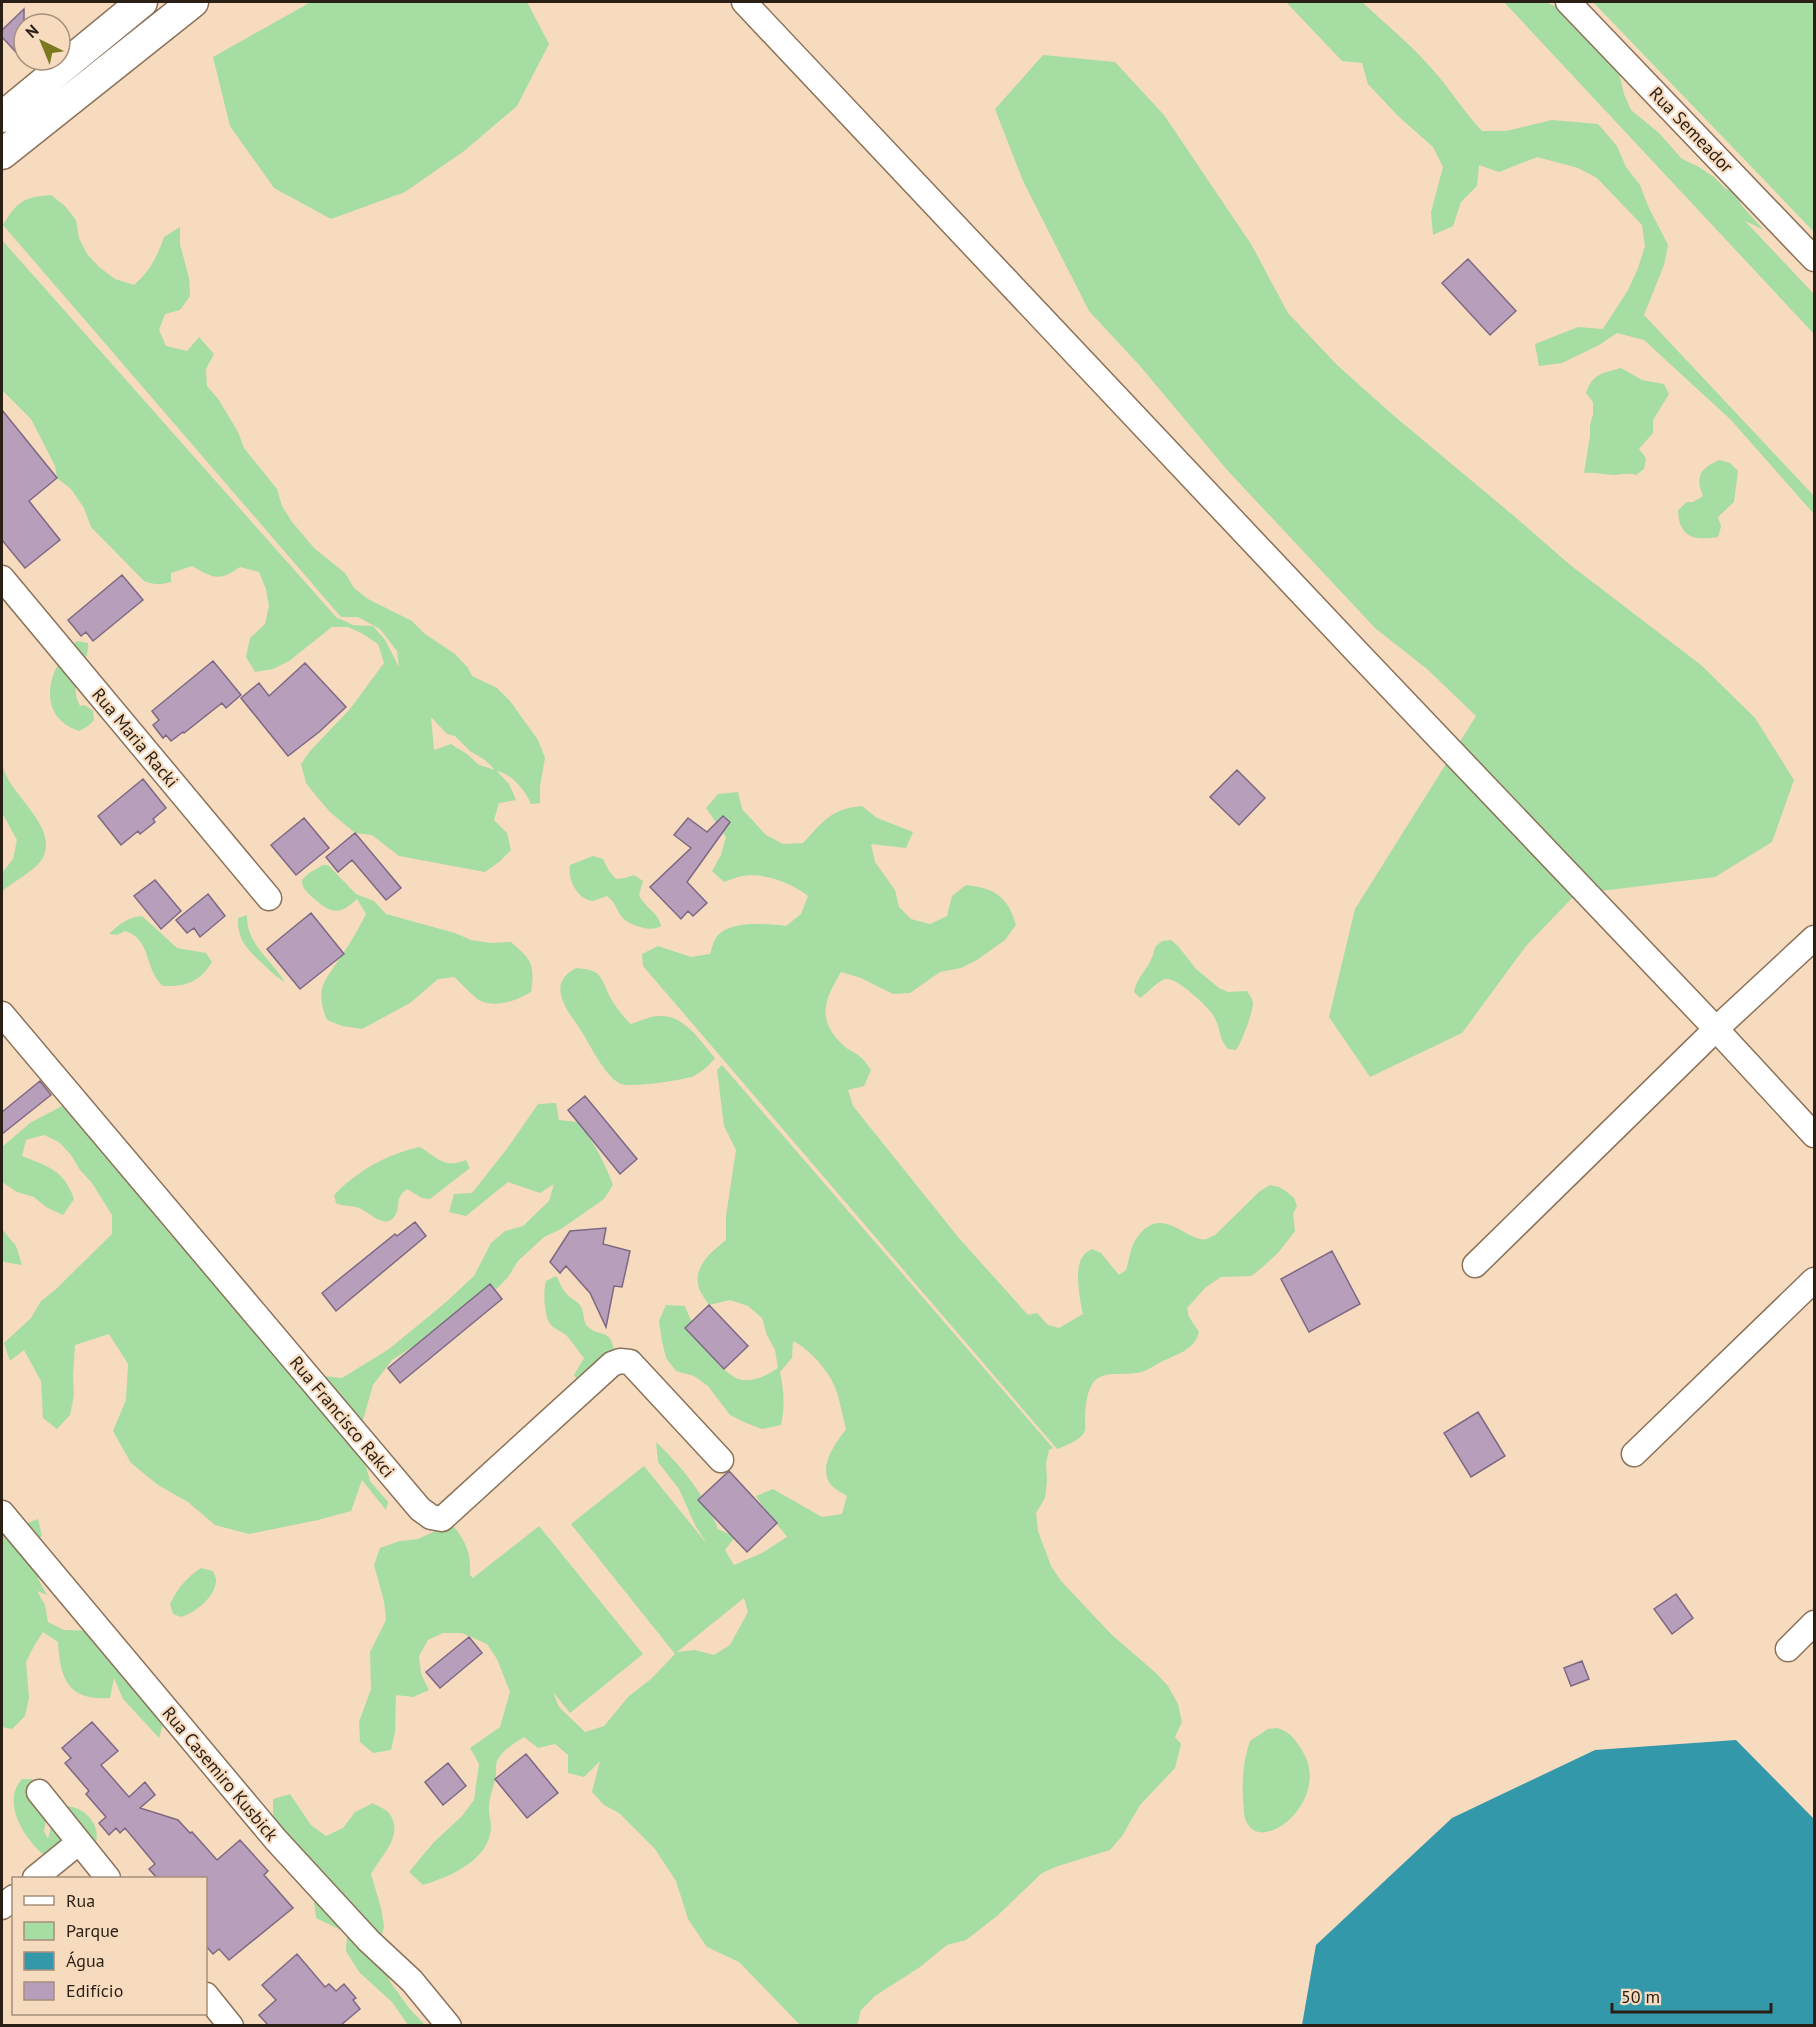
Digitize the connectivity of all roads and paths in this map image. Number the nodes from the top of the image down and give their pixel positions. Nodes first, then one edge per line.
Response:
1 (142, 2) edge
2 (193, 2) edge
3 (744, 2) edge
4 (1568, 2) edge
5 (2, 117) edge
6 (2, 154) edge
7 (1815, 259) edge
8 (2, 578) edge
9 (269, 898) dead end
10 (1815, 938) edge
11 (2, 1014) edge
12 (1716, 1029) junction
13 (1815, 1135) edge
14 (1475, 1265) dead end
15 (1815, 1280) edge
16 (1634, 1454) dead end
17 (721, 1460) dead end
18 (2, 1513) edge
19 (1815, 1623) edge
20 (1788, 1649) dead end
21 (39, 1792) dead end
22 (78, 1843) junction
23 (36, 1877) edge
24 (107, 1877) edge
25 (207, 1996) edge
26 (231, 2025) edge
27 (449, 2025) edge

1 - 5 main road
2 - 6 main road
3 - 12 street
4 - 7 street, Rua Semeador
8 - 9 street, Rua Maria Racki
10 - 12 street
11 - 17 street, Rua Francisco Rakci
12 - 13 street
12 - 14 street
15 - 16 street
18 - 27 street, Rua Casemiro Kusbick
19 - 20 street
21 - 22 street
22 - 23 street
22 - 24 street
25 - 26 street

